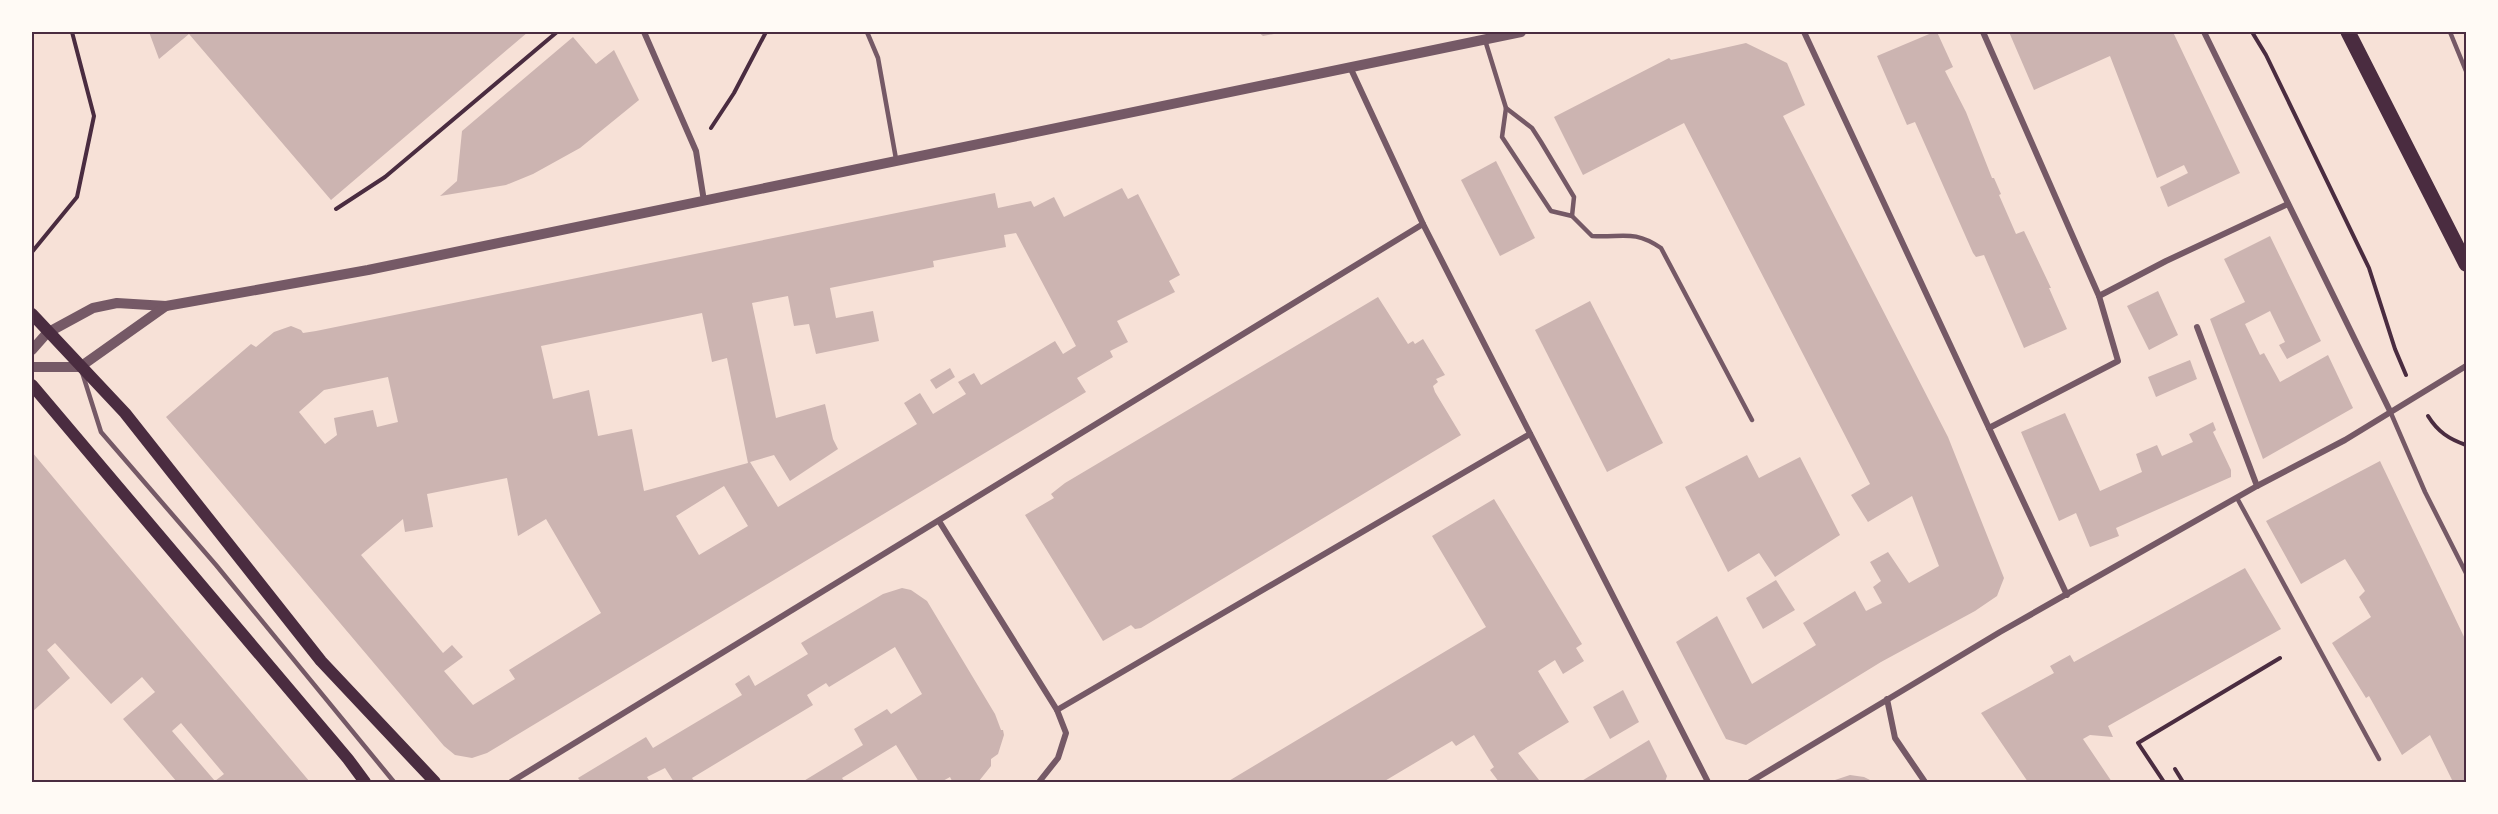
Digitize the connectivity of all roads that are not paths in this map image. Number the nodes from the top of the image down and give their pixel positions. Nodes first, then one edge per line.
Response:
1 (644, 32) edge
2 (867, 32) edge
3 (1521, 32) edge
4 (1804, 32) edge
5 (1983, 32) edge
6 (2204, 32) edge
7 (2348, 32) edge
8 (2450, 32) edge
9 (1485, 39) junction
10 (1350, 67) junction
11 (2466, 71) edge
12 (1506, 108) junction
13 (896, 162) junction
14 (704, 201) junction
15 (2288, 204) junction
16 (1572, 216) junction
17 (1423, 224) junction
18 (2466, 264) edge
19 (2099, 296) junction
20 (166, 306) junction
21 (32, 314) edge
22 (2197, 327) dead end
23 (47, 333) junction
24 (32, 350) edge
25 (2466, 366) edge
26 (32, 367) edge
27 (80, 367) junction
28 (32, 385) edge
29 (2390, 411) junction
30 (1752, 420) dead end
31 (1989, 428) junction
32 (1530, 434) junction
33 (2257, 486) junction
34 (2237, 498) junction
35 (939, 521) junction
36 (2466, 573) edge
37 (2067, 595) junction
38 (1887, 699) junction
39 (1057, 710) junction
40 (2379, 759) dead end
41 (365, 783) edge
42 (394, 783) edge
43 (435, 783) edge
44 (511, 783) edge
45 (1039, 783) edge
46 (1708, 783) edge
47 (1750, 783) edge
48 (1925, 783) edge

1 - 14 street
2 - 13 lane
3 - 9 street
4 - 31 street
5 - 19 street
6 - 15 street
7 - 18 main road
8 - 11 lane
9 - 10 street
9 - 12 lane
10 - 13 street
10 - 17 street
12 - 16 lane
12 - 16 lane
13 - 14 street
14 - 20 street
15 - 19 street
15 - 29 street
16 - 30 lane
17 - 32 street
17 - 35 street
19 - 31 street
20 - 23 street
20 - 27 street
21 - 23 main road
22 - 33 street
23 - 24 street
23 - 27 main road
25 - 29 street
26 - 27 street
27 - 42 lane
27 - 43 main road
28 - 41 main road
29 - 33 street
29 - 36 lane
31 - 37 street
32 - 39 street
32 - 46 street
33 - 34 street
34 - 37 street
34 - 40 lane
35 - 39 street
35 - 44 street
37 - 38 street
38 - 47 street
38 - 48 street
39 - 45 street

